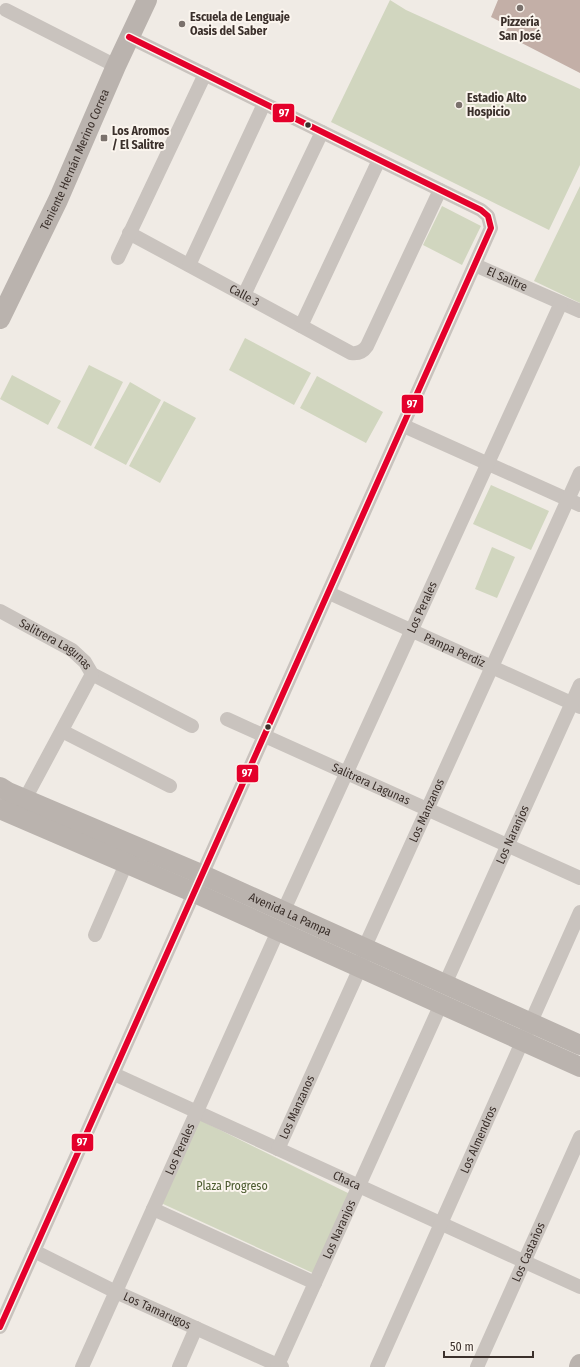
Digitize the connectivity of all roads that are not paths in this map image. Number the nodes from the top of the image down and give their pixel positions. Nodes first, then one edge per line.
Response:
1 (148, 0) edge
2 (6, 10) dead end
3 (129, 37) junction
4 (116, 66) junction
5 (205, 74) junction
6 (264, 104) junction
7 (322, 132) junction
8 (379, 160) junction
9 (440, 190) junction
10 (129, 233) junction
11 (118, 258) dead end
12 (189, 265) junction
13 (475, 265) junction
14 (244, 295) junction
15 (561, 303) junction
16 (580, 312) edge
17 (0, 318) edge
18 (301, 326) junction
19 (404, 426) junction
20 (488, 463) junction
21 (580, 474) edge
22 (574, 502) edge
23 (329, 593) junction
24 (0, 611) edge
25 (412, 631) junction
26 (492, 667) junction
27 (92, 674) junction
28 (580, 685) edge
29 (576, 706) edge
30 (227, 719) dead end
31 (192, 726) dead end
32 (62, 731) junction
33 (265, 736) junction
34 (346, 773) junction
35 (170, 786) dead end
36 (0, 787) edge
37 (25, 799) junction
38 (0, 809) edge
39 (427, 810) junction
40 (508, 846) junction
41 (126, 864) junction
42 (203, 875) junction
43 (580, 878) edge
44 (195, 893) junction
45 (283, 912) junction
46 (580, 912) edge
47 (278, 931) junction
48 (95, 935) dead end
49 (364, 948) junction
50 (360, 968) junction
51 (445, 984) junction
52 (441, 1004) junction
53 (531, 1023) junction
54 (522, 1041) junction
55 (580, 1045) edge
56 (580, 1067) edge
57 (114, 1074) junction
58 (196, 1112) junction
59 (580, 1137) edge
60 (278, 1149) junction
61 (359, 1186) junction
62 (153, 1209) junction
63 (441, 1224) junction
64 (34, 1251) junction
65 (524, 1262) junction
66 (315, 1283) junction
67 (580, 1287) edge
68 (116, 1292) junction
69 (0, 1327) edge
70 (196, 1328) junction
71 (279, 1366) edge
72 (82, 1367) edge
73 (179, 1367) edge
74 (377, 1367) edge
75 (477, 1367) edge

1 - 3 street, Teniente Hernán Merino Correa
2 - 4 street
3 - 4 street, Teniente Hernán Merino Correa
3 - 5 street, El Salitre
4 - 17 street, Teniente Hernán Merino Correa
5 - 6 street, El Salitre
5 - 10 street
6 - 7 street, El Salitre
6 - 12 street
7 - 8 street, El Salitre
7 - 14 street
8 - 9 street, El Salitre
8 - 18 street
9 - 13 street, El Salitre
9 - 18 street, Calle 3
10 - 11 street
10 - 12 street, Calle 3
12 - 14 street, Calle 3
13 - 15 street, El Salitre
13 - 19 street
14 - 18 street, Calle 3
15 - 16 street, El Salitre
15 - 20 street, Los Perales
19 - 20 street
19 - 23 street
20 - 22 street
20 - 25 street, Los Perales
21 - 22 street, Los Manzanos
22 - 26 street, Los Manzanos
23 - 25 street, Pampa Perdiz
23 - 33 street
24 - 27 street, Salitrera Lagunas
25 - 26 street, Pampa Perdiz
25 - 34 street, Los Perales
26 - 29 street, Pampa Perdiz
26 - 39 street, Los Manzanos
27 - 31 street, Salitrera Lagunas
27 - 32 street
28 - 29 street, Los Naranjos
29 - 40 street, Los Naranjos
30 - 33 street, Salitrera Lagunas
32 - 35 street
32 - 37 street
33 - 34 street, Salitrera Lagunas
33 - 42 street
34 - 39 street, Salitrera Lagunas
34 - 45 street, Los Perales
36 - 37 street, Avenida La Pampa
37 - 42 street, Avenida La Pampa
38 - 41 street, Avenida La Pampa
39 - 40 street, Salitrera Lagunas
39 - 49 street, Los Manzanos
40 - 43 street, Salitrera Lagunas
40 - 51 street, Los Naranjos
41 - 44 street, Avenida La Pampa
41 - 48 street
42 - 44 street
42 - 45 street, Avenida La Pampa
44 - 47 street, Avenida La Pampa
44 - 57 street
45 - 49 street, Avenida La Pampa
46 - 53 street, Los Almendros
47 - 50 street, Avenida La Pampa
47 - 58 street, Los Perales
49 - 50 street, Los Manzanos
49 - 51 street, Avenida La Pampa
50 - 52 street, Avenida La Pampa
50 - 60 street, Los Manzanos
51 - 53 street, Avenida La Pampa
52 - 54 street, Avenida La Pampa
52 - 61 street, Los Naranjos
53 - 54 street, Los Almendros
53 - 55 street, Avenida La Pampa
54 - 56 street, Avenida La Pampa
54 - 63 street, Los Almendros
57 - 58 street, Chaca
57 - 64 street
58 - 60 street, Chaca
58 - 62 street, Los Perales
59 - 65 street, Los Castaños
60 - 61 street, Chaca
61 - 63 street, Chaca
61 - 66 street, Los Naranjos
62 - 66 street
62 - 68 street, Los Perales
63 - 65 street, Chaca
63 - 74 street, Los Almendros
64 - 68 street, Los Tamarugos
64 - 69 street
65 - 67 street, Chaca
65 - 75 street, Los Castaños
66 - 71 street, Los Naranjos
68 - 70 street, Los Tamarugos
68 - 72 street, Los Perales
70 - 71 street, Los Tamarugos
70 - 73 street

